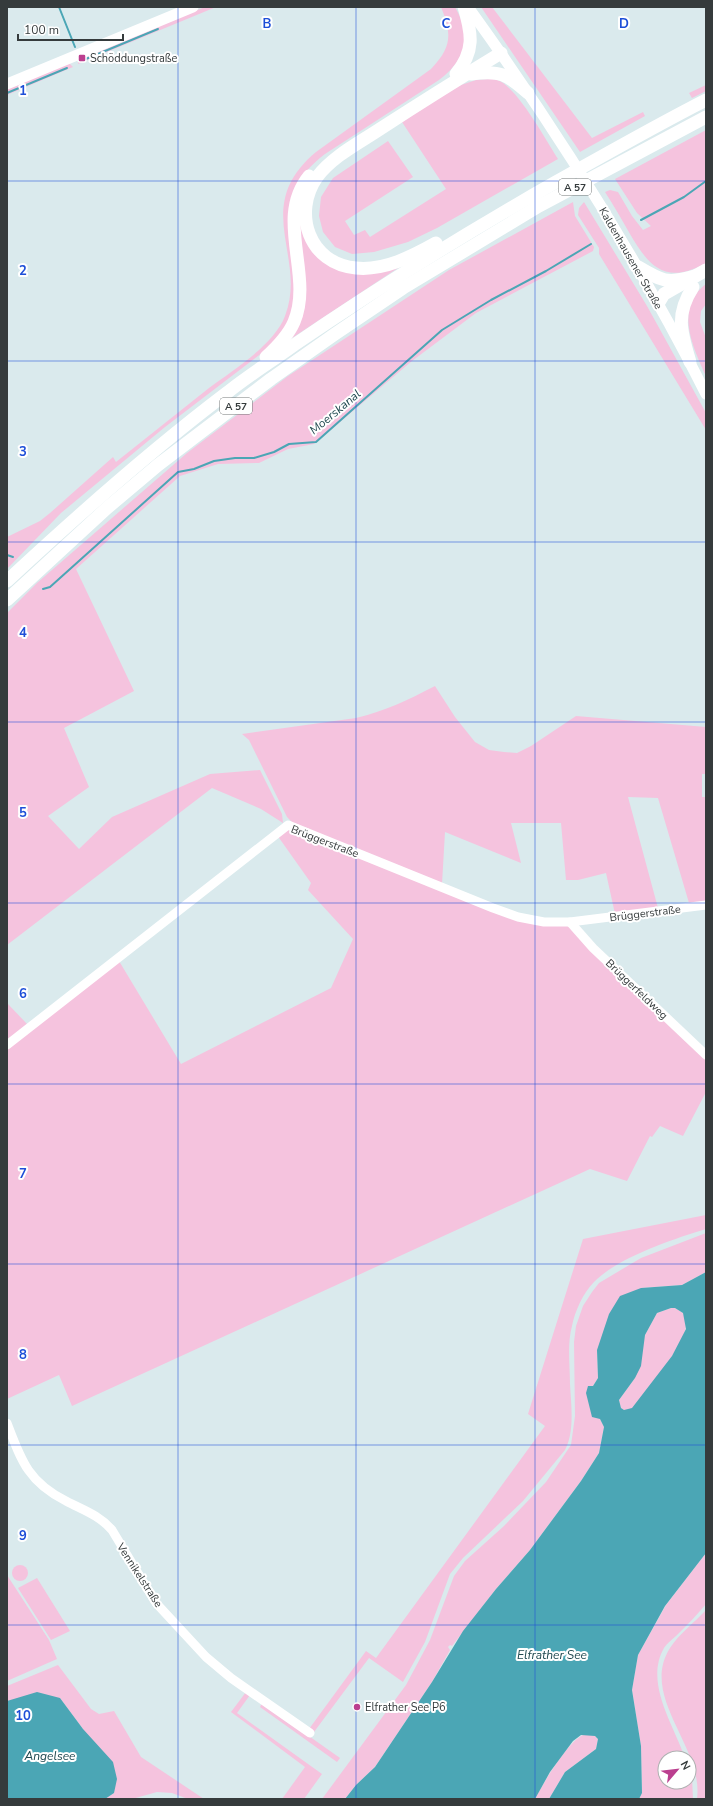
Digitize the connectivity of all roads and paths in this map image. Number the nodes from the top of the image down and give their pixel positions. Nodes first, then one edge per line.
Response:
1 (193, 7) edge
2 (464, 7) edge
3 (468, 7) edge
4 (499, 50) junction
5 (461, 74) junction
6 (7, 84) edge
7 (528, 93) junction
8 (706, 100) edge
9 (706, 117) edge
10 (706, 122) edge
11 (667, 137) junction
12 (497, 216) junction
13 (635, 265) junction
14 (700, 278) edge
15 (658, 304) junction
16 (690, 362) junction
17 (229, 391) junction
18 (706, 394) edge
19 (7, 581) edge
20 (7, 600) edge
21 (706, 905) edge
22 (570, 922) junction
23 (7, 1045) edge
24 (706, 1055) edge
25 (7, 1423) edge
26 (310, 1733) dead end

1 - 6 main road
2 - 5 highway
3 - 4 main road, Kaldenhausener Straße
4 - 5 highway
4 - 7 main road, Kaldenhausener Straße
5 - 7 highway
5 - 12 highway
5 - 17 highway
7 - 13 main road, Kaldenhausener Straße
8 - 12 highway, A 57
9 - 11 highway, A 57
10 - 11 highway
11 - 20 highway, A 57
12 - 17 highway, A 57
13 - 14 highway
13 - 15 main road, Kaldenhausener Straße
14 - 15 highway
14 - 16 highway
15 - 16 main road, Kaldenhausener Straße
16 - 18 main road, Kaldenhausener Straße
17 - 19 highway, A 57
21 - 22 street, Brüggerstraße
22 - 23 street, Brüggerstraße
22 - 24 street, Brüggerfeldweg
25 - 26 street, Vennikelstraße

